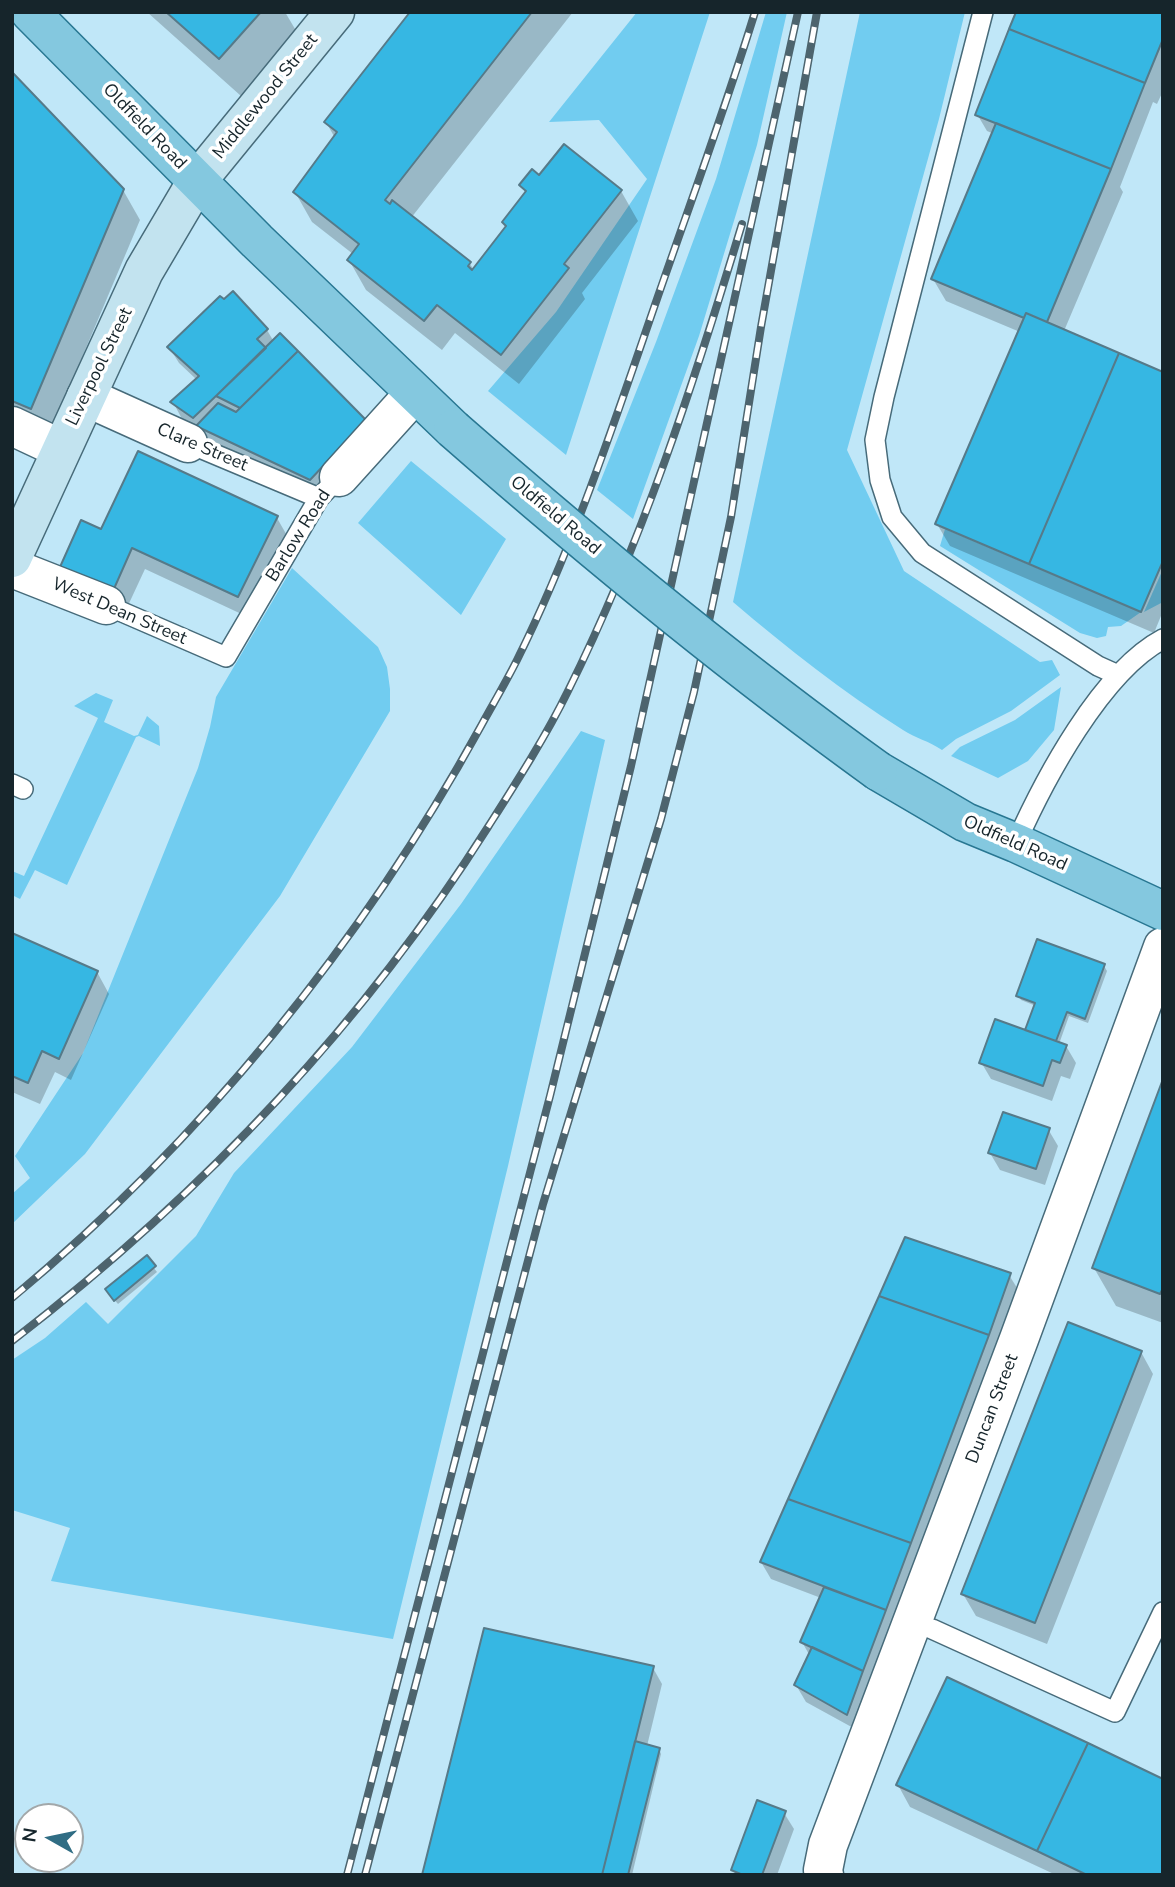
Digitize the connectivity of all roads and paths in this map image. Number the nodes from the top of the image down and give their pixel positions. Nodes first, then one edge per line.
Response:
1 (30, 12) edge
2 (335, 12) edge
3 (983, 12) edge
4 (197, 181) junction
5 (414, 394) junction
6 (86, 397) junction
7 (12, 426) edge
8 (188, 443) joint
9 (61, 449) junction
10 (329, 487) junction
11 (12, 558) edge
12 (12, 568) edge
13 (106, 606) joint
14 (1163, 639) edge
15 (226, 657) joint
16 (1118, 675) junction
17 (1016, 843) junction
18 (1163, 911) edge
19 (1163, 947) edge
20 (1163, 1612) edge
21 (912, 1623) junction
22 (824, 1872) edge

1 - 4 main road, Oldfield Road
2 - 4 street, Middlewood Street
3 - 16 lane
4 - 5 main road, Oldfield Road
4 - 6 street, Liverpool Street
5 - 10 street, Barlow Road
5 - 17 main road, Oldfield Road, bridge
6 - 8 street, Clare Street
6 - 9 street, Liverpool Street
7 - 9 street
8 - 10 lane, Clare Street
9 - 11 street, Liverpool Street
10 - 15 lane, Barlow Road
12 - 13 street, West Dean Street
13 - 15 lane, West Dean Street
14 - 16 lane
16 - 17 lane
17 - 18 main road, Oldfield Road
19 - 21 street, Duncan Street
20 - 21 lane
21 - 22 street, Duncan Street

